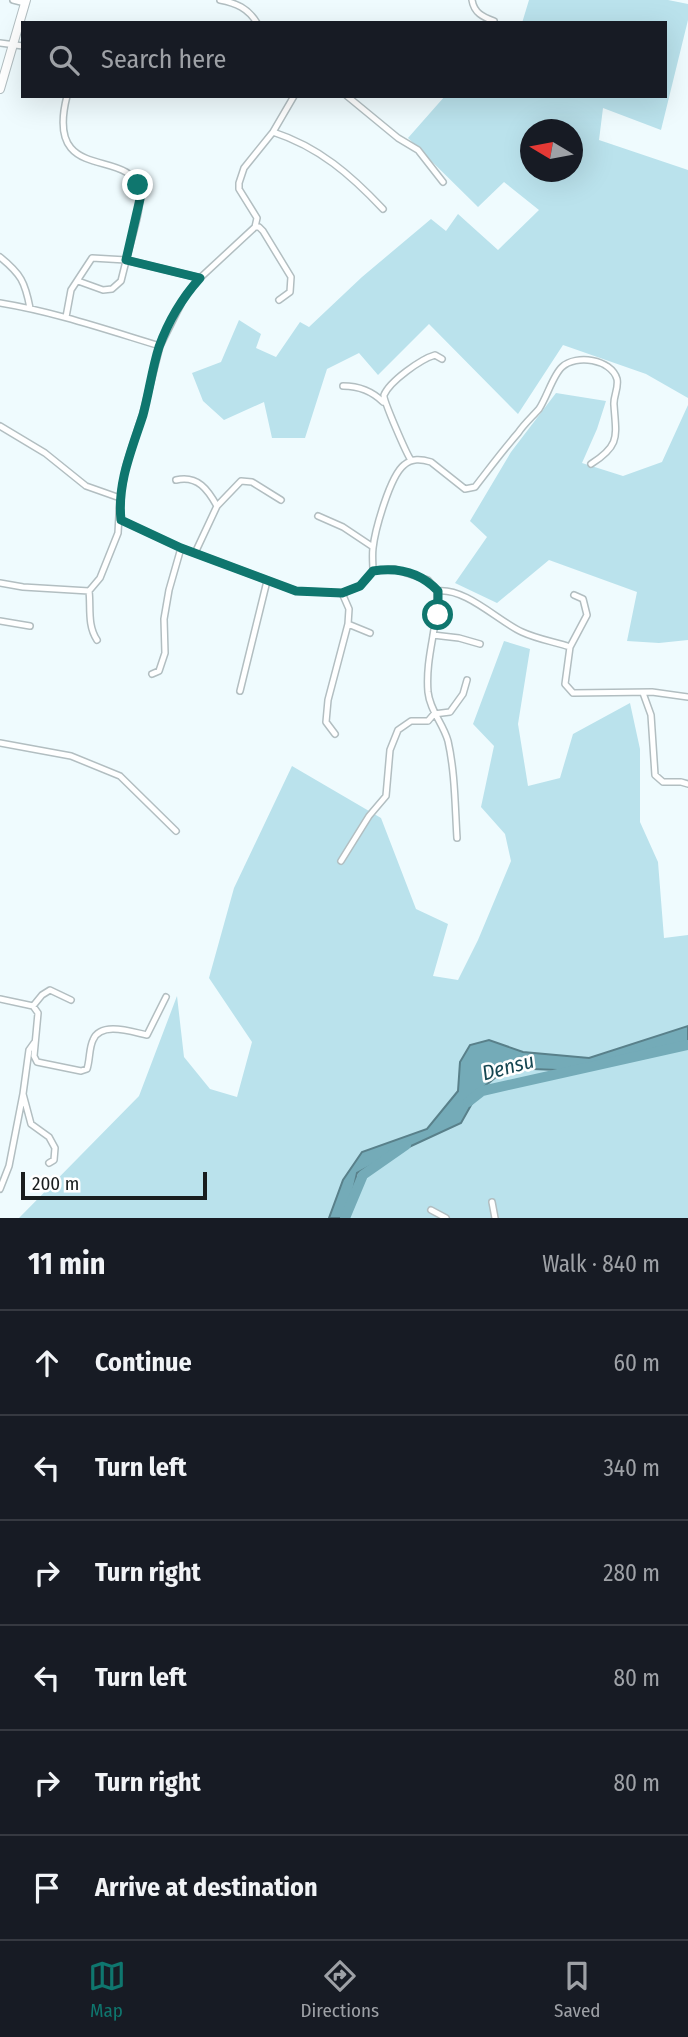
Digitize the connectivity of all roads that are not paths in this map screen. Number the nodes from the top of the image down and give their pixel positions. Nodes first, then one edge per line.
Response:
1 (13, 0) edge
2 (220, 0) edge
3 (472, 0) edge
4 (26, 1) edge
5 (494, 20) dead end
6 (22, 21) edge
7 (256, 21) edge
8 (0, 43) edge
9 (18, 45) edge
10 (0, 89) edge
11 (67, 98) edge
12 (293, 98) edge
13 (349, 98) edge
14 (273, 132) junction
15 (443, 182) dead end
16 (383, 209) dead end
17 (255, 227) junction
18 (0, 257) edge
19 (126, 260) junction
20 (200, 278) junction
21 (78, 281) junction
22 (279, 300) dead end
23 (0, 303) edge
24 (30, 308) junction
25 (66, 317) junction
26 (160, 346) junction
27 (442, 359) dead end
28 (343, 386) dead end
29 (383, 402) junction
30 (0, 426) edge
31 (411, 460) junction
32 (591, 464) dead end
33 (176, 480) dead end
34 (120, 498) junction
35 (281, 500) dead end
36 (217, 506) junction
37 (318, 516) dead end
38 (121, 520) junction
39 (373, 547) junction
40 (181, 548) junction
41 (195, 553) junction
42 (373, 571) junction
43 (267, 581) junction
44 (0, 583) edge
45 (89, 591) junction
46 (438, 591) junction
47 (342, 593) junction
48 (574, 595) dead end
49 (587, 615) junction
50 (596, 618) dead end
51 (0, 621) edge
52 (348, 624) junction
53 (30, 626) dead end
54 (370, 633) dead end
55 (433, 635) junction
56 (97, 640) dead end
57 (480, 644) dead end
58 (570, 647) junction
59 (152, 674) dead end
60 (467, 680) dead end
61 (240, 691) dead end
62 (643, 692) junction
63 (688, 697) edge
64 (434, 714) junction
65 (335, 734) dead end
66 (0, 743) edge
67 (688, 778) edge
68 (681, 782) junction
69 (688, 784) edge
70 (176, 831) dead end
71 (457, 838) dead end
72 (341, 861) dead end
73 (166, 997) dead end
74 (0, 999) edge
75 (71, 999) dead end
76 (33, 1006) junction
77 (36, 1040) junction
78 (23, 1094) junction
79 (49, 1163) dead end
80 (0, 1189) edge
81 (492, 1202) dead end
82 (431, 1210) dead end
83 (446, 1218) edge
84 (495, 1218) edge

1 - 4 street
2 - 7 street
3 - 5 street
4 - 6 street
8 - 9 street
9 - 10 street
11 - 19 street
12 - 14 street
13 - 15 street
14 - 16 street
14 - 17 street
17 - 20 street
17 - 22 street
18 - 24 street
19 - 20 street
19 - 21 street
19 - 21 street
20 - 26 street
21 - 25 street
23 - 24 street
24 - 25 street
25 - 26 street
26 - 34 street
27 - 29 street
28 - 29 street
29 - 31 street
30 - 34 street
31 - 32 street
31 - 39 street
33 - 36 street
34 - 38 street
35 - 36 street
36 - 41 street
37 - 39 street
38 - 40 street
38 - 45 street
39 - 42 street
40 - 41 street
40 - 59 street
41 - 43 street
42 - 46 street
42 - 47 street
43 - 47 street
43 - 61 street
44 - 45 street
45 - 56 street
46 - 55 street
46 - 58 street
47 - 52 street
48 - 49 street
49 - 50 street
49 - 58 street
51 - 53 street
52 - 54 street
52 - 65 street
55 - 57 street
55 - 64 street
58 - 62 street
60 - 64 street
62 - 63 street
62 - 68 street
64 - 71 street
64 - 72 street
66 - 70 street
67 - 68 street
68 - 69 street
73 - 77 street
74 - 76 street
75 - 76 street
76 - 77 street
77 - 78 street
78 - 79 street
78 - 80 street
81 - 84 street
82 - 83 street

